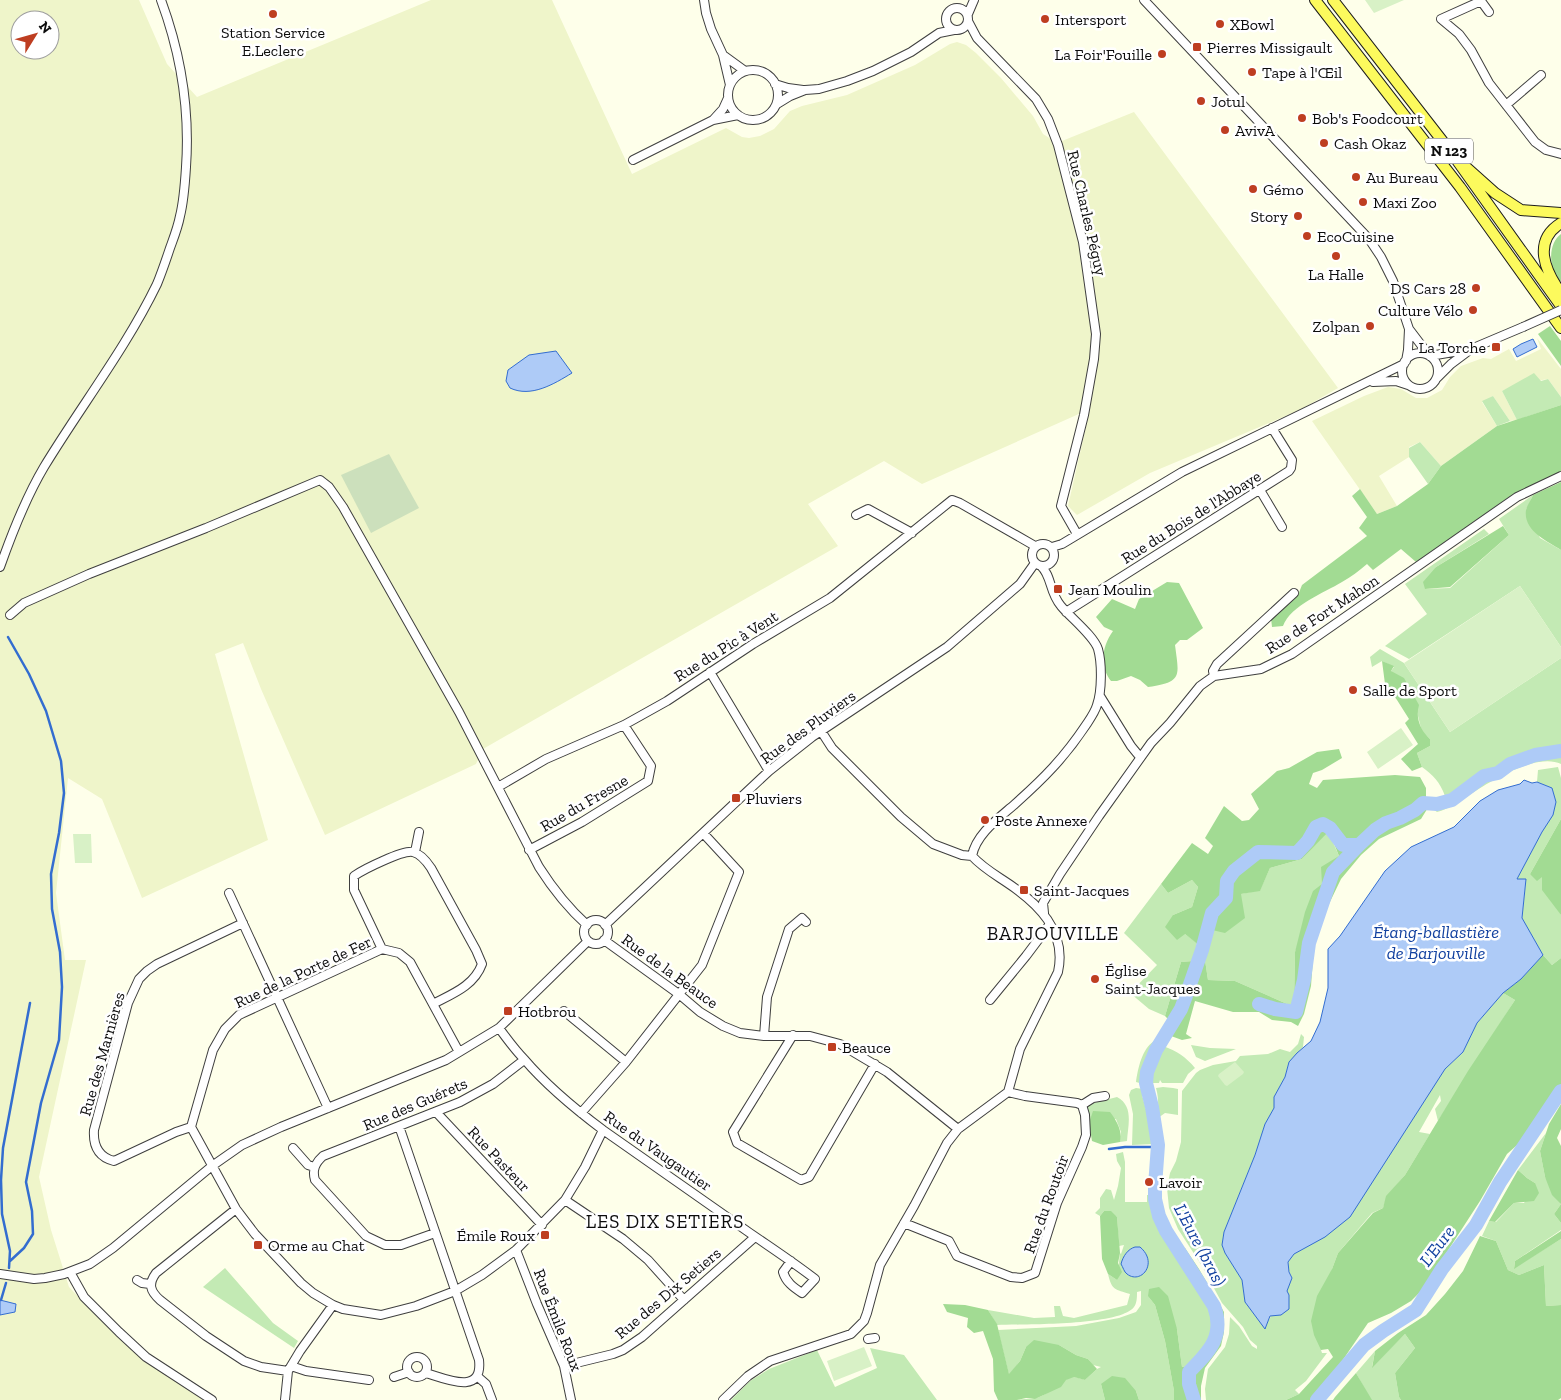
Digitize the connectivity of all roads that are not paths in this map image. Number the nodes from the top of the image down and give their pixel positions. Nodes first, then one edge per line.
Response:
1 (161, 0) edge
2 (166, 0) edge
3 (704, 0) edge
4 (969, 0) edge
5 (974, 0) edge
6 (1144, 0) edge
7 (1315, 0) edge
8 (1332, 0) edge
9 (959, 7) junction
10 (1489, 12) dead end
11 (946, 18) junction
12 (968, 18) junction
13 (170, 25) junction
14 (957, 30) junction
15 (939, 33) junction
16 (977, 38) junction
17 (723, 55) junction
18 (746, 71) junction
19 (1540, 75) dead end
20 (775, 84) junction
21 (730, 85) junction
22 (805, 90) junction
23 (728, 98) junction
24 (777, 104) junction
25 (1506, 105) junction
26 (738, 115) junction
27 (714, 120) junction
28 (1451, 152) junction
29 (1561, 154) edge
30 (633, 160) dead end
31 (1561, 213) edge
32 (1561, 223) edge
33 (1561, 293) edge
34 (1561, 306) edge
35 (1561, 310) edge
36 (1561, 328) edge
37 (1410, 329) junction
38 (1472, 350) junction
39 (1429, 355) junction
40 (1405, 362) junction
41 (1437, 378) junction
42 (1366, 383) junction
43 (1410, 386) junction
44 (1272, 428) junction
45 (1561, 476) edge
46 (1260, 490) junction
47 (856, 515) dead end
48 (1282, 527) dead end
49 (912, 532) junction
50 (1077, 534) junction
51 (1035, 546) junction
52 (1052, 547) junction
53 (1038, 564) junction
54 (0, 568) edge
55 (1294, 593) dead end
56 (1066, 612) junction
57 (10, 615) dead end
58 (710, 672) junction
59 (1214, 676) junction
60 (1100, 696) junction
61 (624, 725) junction
62 (821, 731) junction
63 (1140, 757) junction
64 (769, 771) junction
65 (498, 787) junction
66 (419, 832) dead end
67 (703, 832) junction
68 (529, 850) junction
69 (414, 852) junction
70 (972, 856) junction
71 (229, 893) dead end
72 (1044, 913) junction
73 (806, 922) dead end
74 (243, 923) junction
75 (1050, 924) junction
76 (586, 925) junction
77 (605, 925) junction
78 (604, 940) junction
79 (588, 941) junction
80 (382, 949) junction
81 (680, 995) junction
82 (278, 996) junction
83 (990, 1000) dead end
84 (433, 1004) junction
85 (564, 1011) dead end
86 (499, 1028) junction
87 (793, 1035) junction
88 (764, 1036) junction
89 (459, 1052) junction
90 (524, 1060) junction
91 (626, 1062) junction
92 (875, 1064) junction
93 (1008, 1092) junction
94 (1105, 1096) dead end
95 (1082, 1105) junction
96 (328, 1108) junction
97 (436, 1112) junction
98 (581, 1113) junction
99 (399, 1126) junction
100 (191, 1127) junction
101 (958, 1129) junction
102 (603, 1130) junction
103 (294, 1148) dead end
104 (212, 1166) junction
105 (314, 1167) junction
106 (565, 1200) junction
107 (236, 1209) junction
108 (904, 1223) junction
109 (542, 1225) junction
110 (435, 1233) junction
111 (755, 1237) junction
112 (516, 1250) junction
113 (791, 1261) junction
114 (70, 1272) junction
115 (1, 1274) edge
116 (137, 1280) dead end
117 (150, 1284) junction
118 (455, 1291) junction
119 (684, 1300) junction
120 (333, 1305) junction
121 (564, 1366) junction
122 (290, 1369) junction
123 (409, 1372) junction
124 (426, 1373) junction
125 (478, 1376) junction
126 (394, 1377) dead end
127 (369, 1380) dead end
128 (212, 1400) edge
129 (285, 1400) edge
130 (492, 1400) edge
131 (571, 1400) edge
132 (723, 1400) edge

1 - 13 street
2 - 13 street
3 - 17 street
4 - 9 street
5 - 12 street
6 - 37 street
7 - 36 main road, N 123
8 - 28 main road, N 123
9 - 11 street
9 - 12 street
10 - 25 street
11 - 14 street
11 - 15 street
12 - 14 street
12 - 16 street, Rue Charles Péguy
13 - 54 street
14 - 15 street
14 - 16 street, Rue Charles Péguy
15 - 22 street
16 - 50 street, Rue Charles Péguy
17 - 18 street
17 - 21 street
18 - 20 street
18 - 21 street
19 - 25 street
20 - 22 street
20 - 24 street
21 - 23 street
22 - 24 street
23 - 26 street
23 - 27 street
24 - 26 street
25 - 29 street
26 - 27 street
27 - 30 street
28 - 31 main road
28 - 34 main road, N 123
32 - 33 main road
35 - 38 street, bridge
37 - 39 street
37 - 40 street
38 - 39 street
38 - 41 street
39 - 40 street
39 - 41 street
40 - 42 street
40 - 43 street
41 - 43 street
42 - 43 street
42 - 44 street
44 - 46 street, Rue du Bois de l'Abbaye
44 - 50 street
45 - 59 street, Rue de Fort Mahon
46 - 48 street
46 - 56 street, Rue du Bois de l'Abbaye
47 - 49 street
49 - 51 street, Rue du Pic à Vent
49 - 58 street, Rue du Pic à Vent
50 - 52 street
51 - 52 street
51 - 53 street
52 - 53 street
53 - 56 street
53 - 62 street, Rue des Pluviers
55 - 59 street
56 - 60 street
57 - 65 street
58 - 61 street, Rue du Pic à Vent
58 - 64 street
59 - 63 street
60 - 63 street
60 - 70 street
61 - 65 street, Rue du Pic à Vent
61 - 68 street, Rue du Fresne
62 - 64 street, Rue des Pluviers
62 - 70 street
63 - 72 street
64 - 67 street, Rue des Pluviers
65 - 68 street
66 - 69 street
67 - 77 street, Rue des Pluviers
67 - 81 street
68 - 76 street
69 - 80 street
69 - 84 street
70 - 72 street
71 - 74 street
72 - 75 street
73 - 88 street
74 - 82 street
74 - 100 street, Rue des Marnières
75 - 83 street
75 - 93 street
76 - 77 street
76 - 79 street
77 - 78 street
78 - 79 street
78 - 81 street, Rue de la Beauce
79 - 86 street
80 - 82 street, Rue de la Porte de Fer
80 - 84 street, Rue de la Porte de Fer
81 - 88 street, Rue de la Beauce
81 - 91 street
82 - 96 street
82 - 100 street, Rue de la Porte de Fer
84 - 89 street, Rue de la Porte de Fer
85 - 91 street
86 - 89 street
86 - 90 street, Rue du Vaugautier
87 - 88 street, Rue de la Beauce
87 - 92 street, Rue de la Beauce
87 - 92 street
89 - 96 street
90 - 97 street, Rue des Guérets
90 - 98 street, Rue du Vaugautier
91 - 98 street
92 - 101 street, Rue de la Beauce
93 - 95 street
93 - 101 street
94 - 95 street
95 - 108 street, Rue du Routoir
96 - 104 street
97 - 99 street, Rue des Guérets
97 - 109 street, Rue Pasteur
98 - 102 street, Rue du Vaugautier
99 - 105 street, Rue des Guérets
99 - 110 street
100 - 104 street
101 - 108 street
102 - 106 street
102 - 111 street, Rue du Vaugautier
103 - 105 street
104 - 107 street
104 - 114 street
105 - 110 street
106 - 109 street
106 - 119 street
107 - 117 street
107 - 120 street
108 - 132 street
109 - 112 street
110 - 118 street
111 - 113 street, Rue du Vaugautier
111 - 119 street, Rue des Dix Setiers
112 - 118 street
112 - 121 street, Rue Émile Roux
113 - 113 street, Rue du Vaugautier
114 - 115 street
114 - 128 street
116 - 117 street
117 - 122 street
118 - 120 street
118 - 125 street
119 - 121 street, Rue des Dix Setiers
120 - 122 street
121 - 131 street, Rue Émile Roux
122 - 127 street
122 - 129 street
123 - 124 street
123 - 124 street
123 - 126 street
124 - 125 street
125 - 130 street

